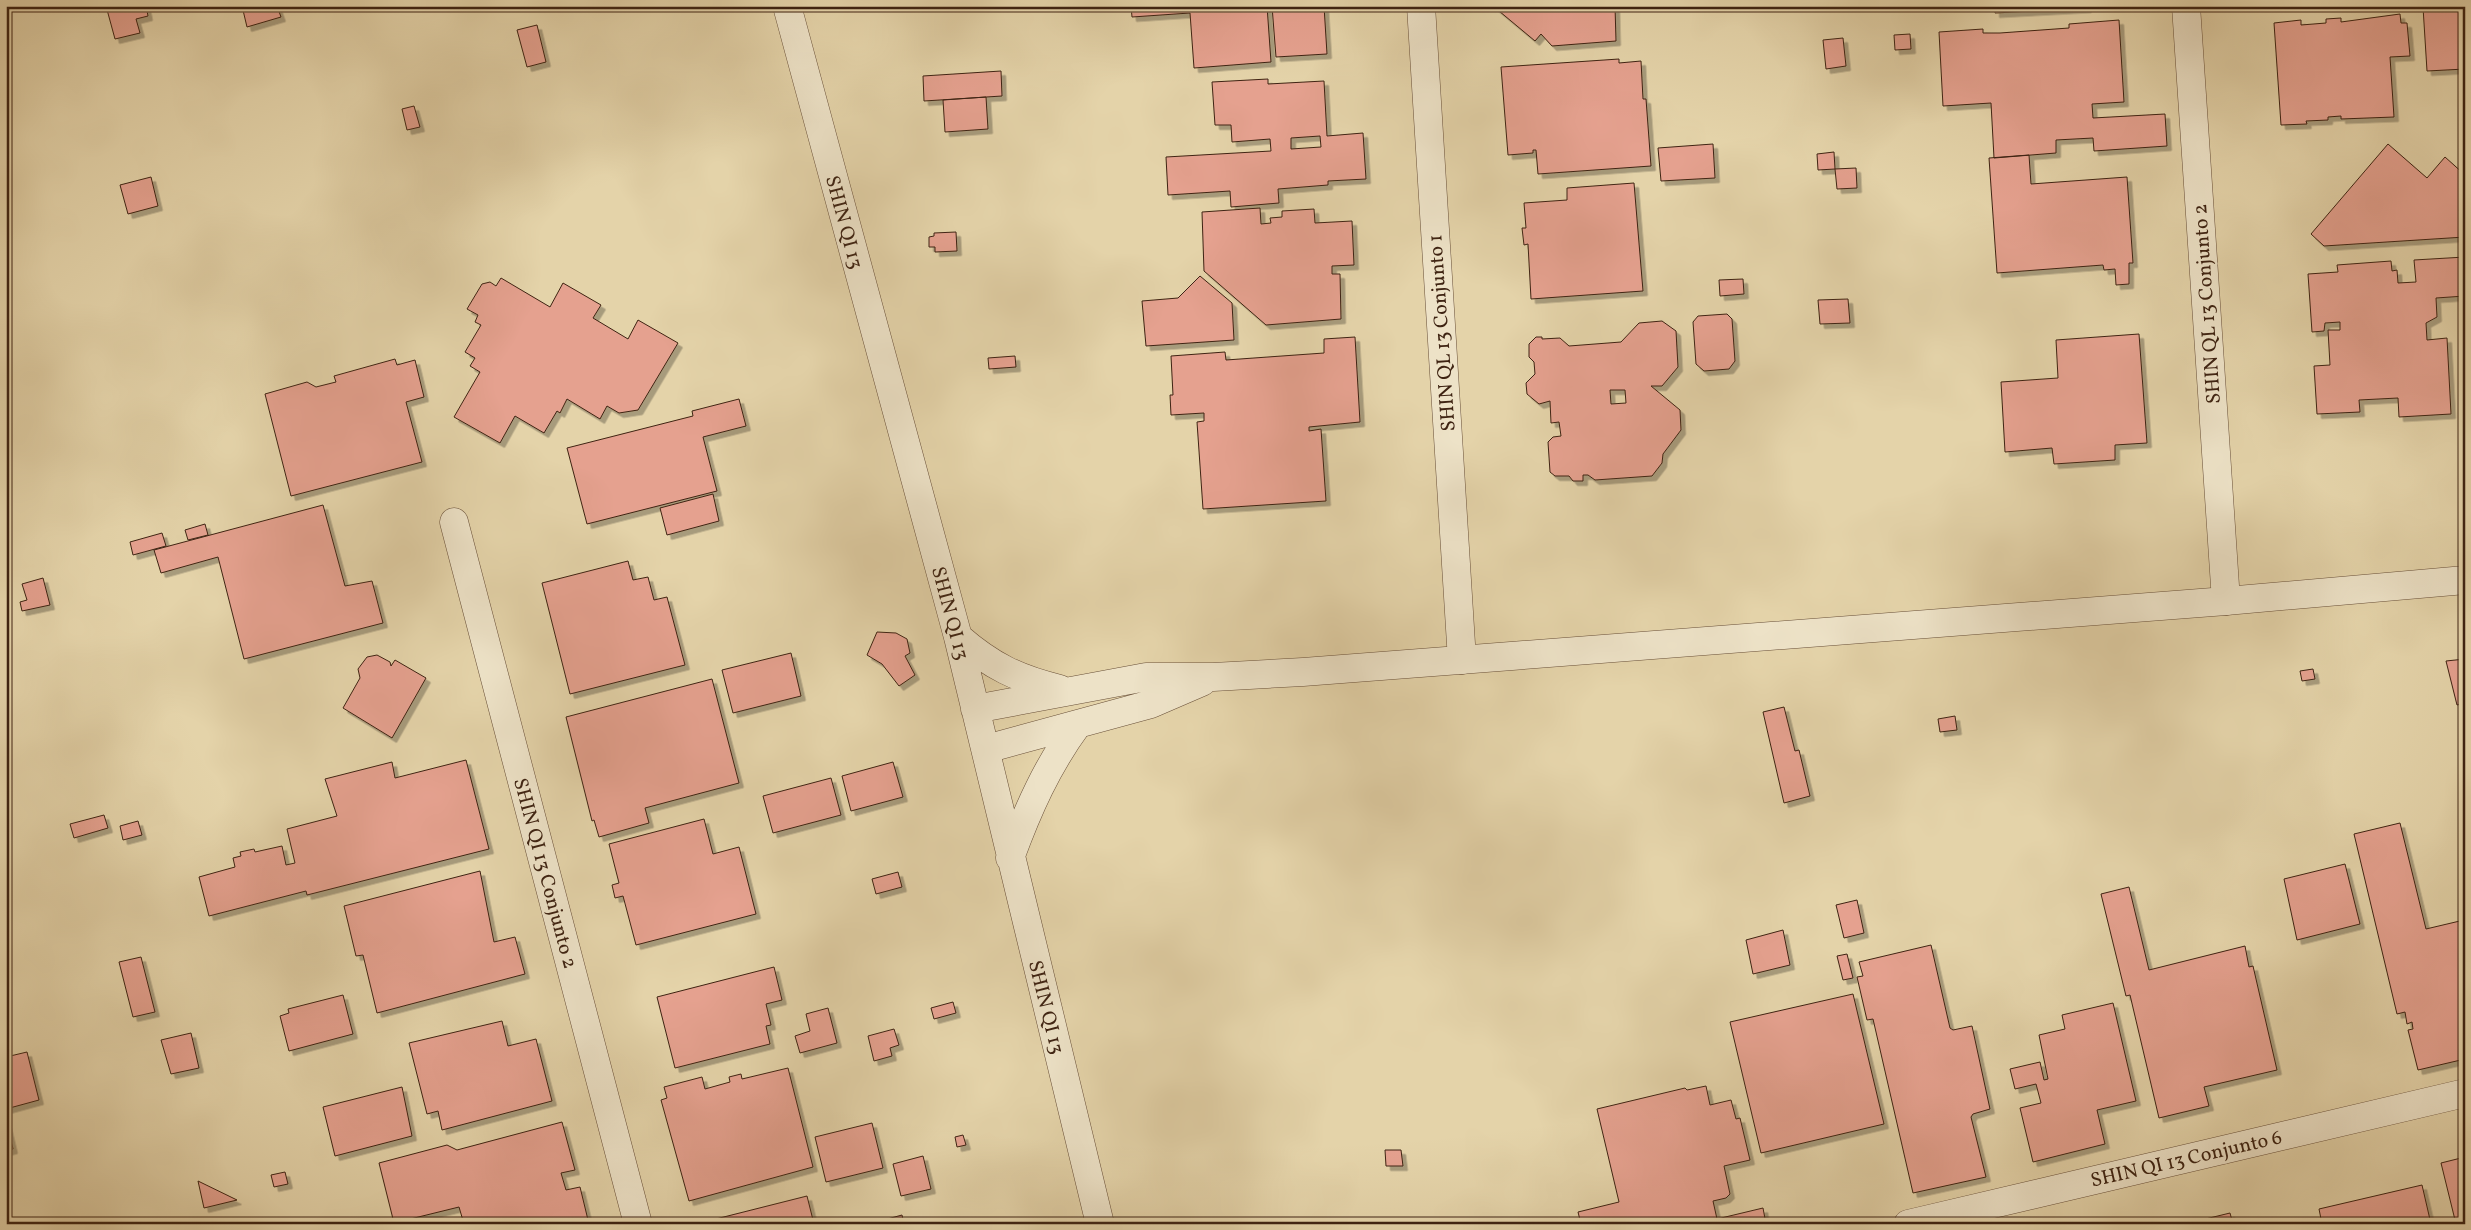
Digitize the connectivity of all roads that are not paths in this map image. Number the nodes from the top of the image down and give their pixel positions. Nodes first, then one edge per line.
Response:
1 (787, 6) edge
2 (1421, 6) edge
3 (2186, 6) edge
4 (454, 522) dead end
5 (2465, 580) edge
6 (2226, 601) junction
7 (958, 637) junction
8 (1462, 660) junction
9 (1213, 678) junction
10 (1066, 691) junction
11 (975, 708) junction
12 (1078, 724) junction
13 (986, 749) junction
14 (1010, 858) junction
15 (2465, 1092) edge
16 (638, 1224) edge
17 (1100, 1224) edge
18 (1908, 1224) edge

1 - 7 street, SHIN QI 13
2 - 8 street, SHIN QL 13 Conjunto 1
3 - 6 street, SHIN QL 13 Conjunto 2
4 - 16 street, SHIN QI 13 Conjunto 2
5 - 6 street
6 - 8 street
7 - 10 street
7 - 11 street, SHIN QI 13
8 - 9 street
9 - 10 street
9 - 12 street
10 - 11 street
11 - 13 street, SHIN QI 13
12 - 13 street
12 - 14 street
13 - 14 street, SHIN QI 13
14 - 17 street, SHIN QI 13
15 - 18 street, SHIN QI 13 Conjunto 6

